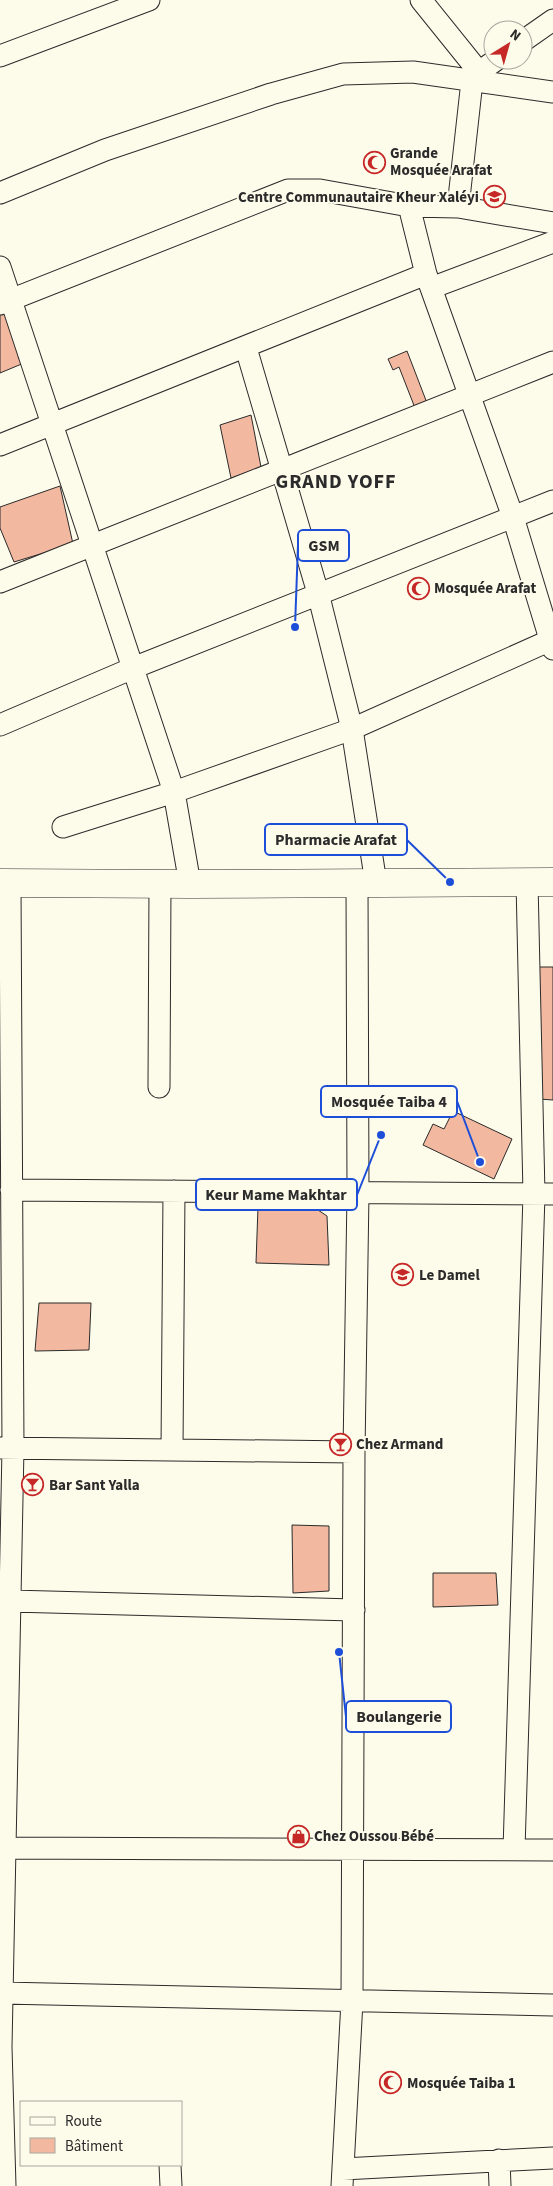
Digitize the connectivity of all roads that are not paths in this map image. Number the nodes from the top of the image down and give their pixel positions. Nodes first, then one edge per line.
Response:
1 (149, 0) edge
2 (421, 0) edge
3 (553, 20) edge
4 (533, 34) edge
5 (0, 56) edge
6 (483, 71) edge
7 (553, 92) edge
8 (0, 193) edge
9 (409, 206) junction
10 (458, 207) junction
11 (553, 223) edge
12 (553, 242) edge
13 (0, 267) edge
14 (428, 281) junction
15 (6, 302) edge
16 (246, 348) junction
17 (553, 362) edge
18 (469, 395) junction
19 (52, 422) junction
20 (0, 445) edge
21 (280, 471) junction
22 (553, 501) edge
23 (513, 517) junction
24 (93, 546) junction
25 (0, 582) edge
26 (318, 593) junction
27 (552, 643) edge
28 (133, 668) junction
29 (0, 725) edge
30 (352, 729) junction
31 (174, 792) junction
32 (63, 827) dead end
33 (540, 882) edge
34 (367, 883) junction
35 (5, 884) edge
36 (160, 884) junction
37 (190, 884) junction
38 (159, 1087) dead end
39 (11, 1190) junction
40 (174, 1191) junction
41 (358, 1193) junction
42 (544, 1194) edge
43 (6, 1268) edge
44 (6, 1448) edge
45 (172, 1450) junction
46 (354, 1452) junction
47 (7, 1608) edge
48 (354, 1610) junction
49 (3, 1848) edge
50 (353, 1850) junction
51 (514, 1850) junction
52 (553, 1850) edge
53 (2, 1954) edge
54 (2, 1993) junction
55 (352, 2001) junction
56 (553, 2005) edge
57 (1, 2047) edge
58 (553, 2158) edge
59 (499, 2160) junction
60 (170, 2166) edge
61 (342, 2177) edge
62 (5, 2186) edge
63 (171, 2186) edge
64 (500, 2186) edge

1 - 5 street
2 - 6 street
3 - 4 street
6 - 7 street
6 - 8 street
6 - 10 street
9 - 10 street
9 - 14 street
9 - 15 street
10 - 11 street
12 - 14 street
13 - 15 street
14 - 16 street
14 - 18 street
15 - 19 street
16 - 19 street
16 - 21 street
17 - 18 street
18 - 21 street
18 - 23 street
19 - 20 street
19 - 24 street
21 - 24 street
21 - 26 street
22 - 23 street
23 - 26 street
23 - 27 street
24 - 25 street
24 - 28 street
26 - 28 street
26 - 30 street
27 - 30 street
28 - 29 street
28 - 31 street
30 - 31 street
30 - 34 street
31 - 32 street
31 - 37 street
33 - 34 street
33 - 42 street
34 - 37 street
34 - 41 street
35 - 36 street
35 - 39 street
36 - 37 street
36 - 38 street
39 - 40 street
39 - 43 street
40 - 41 street
40 - 45 street
41 - 42 street
41 - 46 street
42 - 51 street
43 - 44 street
44 - 45 street
44 - 47 street
45 - 46 street
46 - 48 street
47 - 48 street
47 - 49 street
48 - 50 street
49 - 50 street
49 - 53 street
50 - 51 street
50 - 55 street
51 - 52 street
53 - 54 street
54 - 55 street
54 - 57 street
55 - 56 street
55 - 61 street
57 - 62 street
58 - 59 street
59 - 61 street
59 - 64 street
60 - 63 street

